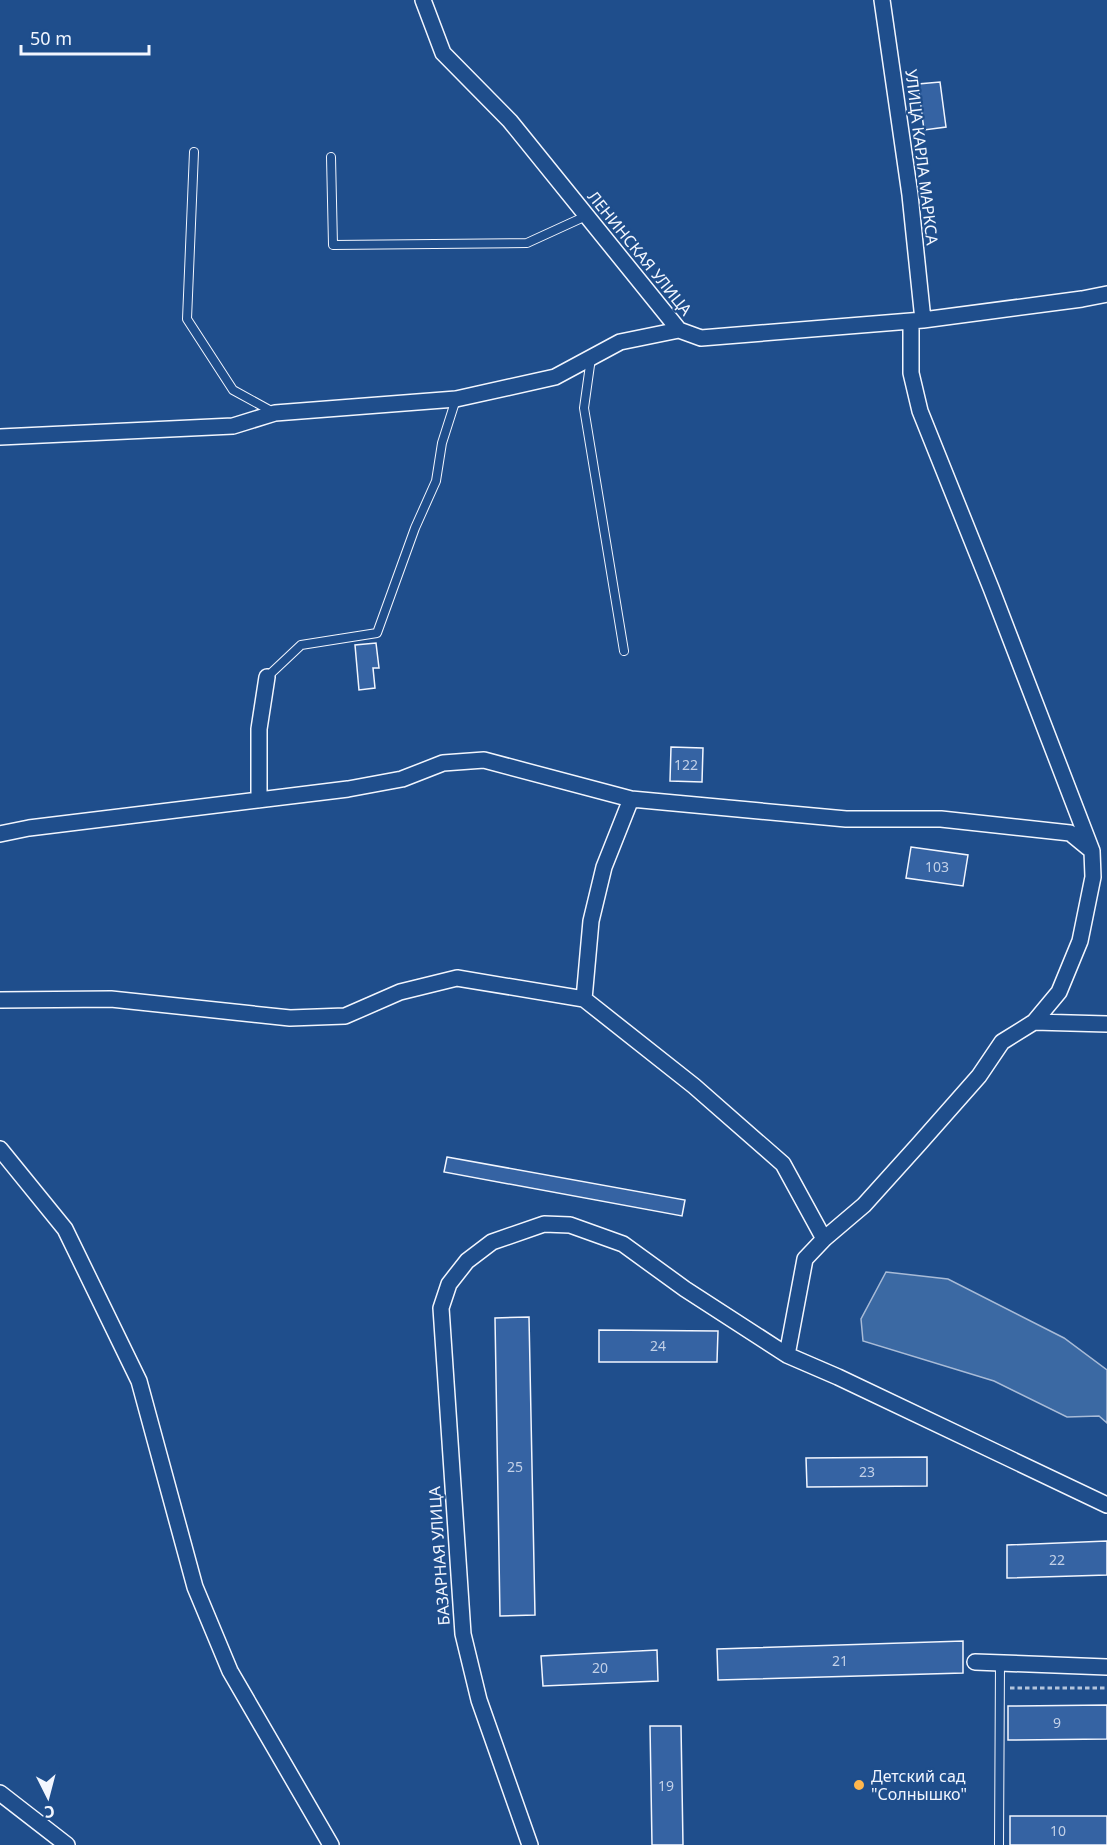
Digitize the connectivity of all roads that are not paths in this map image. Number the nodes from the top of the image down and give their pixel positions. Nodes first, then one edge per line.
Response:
1 (423, 0) edge
2 (882, 0) edge
3 (194, 152) dead end
4 (331, 157) dead end
5 (586, 216) junction
6 (1107, 294) edge
7 (917, 320) junction
8 (679, 330) junction
9 (591, 358) junction
10 (456, 399) junction
11 (275, 413) junction
12 (0, 437) edge
13 (624, 651) dead end
14 (267, 677) joint
15 (631, 799) junction
16 (259, 800) junction
17 (0, 834) edge
18 (1092, 851) junction
19 (584, 999) junction
20 (0, 1000) edge
21 (1034, 1022) junction
22 (1107, 1024) edge
23 (0, 1149) edge
24 (824, 1239) junction
25 (787, 1355) junction
26 (1107, 1505) edge
27 (975, 1662) dead end
28 (1000, 1663) junction
29 (1107, 1667) edge
30 (0, 1793) edge
31 (67, 1845) edge
32 (331, 1845) edge
33 (530, 1845) edge
34 (999, 1845) edge

1 - 5 street, ЛЕНИНСКАЯ УЛИЦА
2 - 7 street, УЛИЦА КАРЛА МАРКСА
3 - 11 lane
4 - 5 lane
5 - 8 street, ЛЕНИНСКАЯ УЛИЦА
6 - 7 street, ЛЕНИНСКАЯ УЛИЦА
7 - 8 street, ЛЕНИНСКАЯ УЛИЦА
7 - 18 street, УЛИЦА КАРЛА МАРКСА
8 - 9 street
9 - 10 street
9 - 13 lane
10 - 11 street
10 - 14 lane
11 - 12 street
14 - 16 street
15 - 16 street
15 - 18 street
15 - 19 street
16 - 17 street
18 - 21 street
19 - 20 street
19 - 24 street
21 - 22 street
21 - 24 street
23 - 32 street
24 - 25 street
25 - 26 street, БАЗАРНАЯ УЛИЦА
25 - 33 street, БАЗАРНАЯ УЛИЦА
27 - 28 street
28 - 29 street
28 - 34 lane
30 - 31 street

